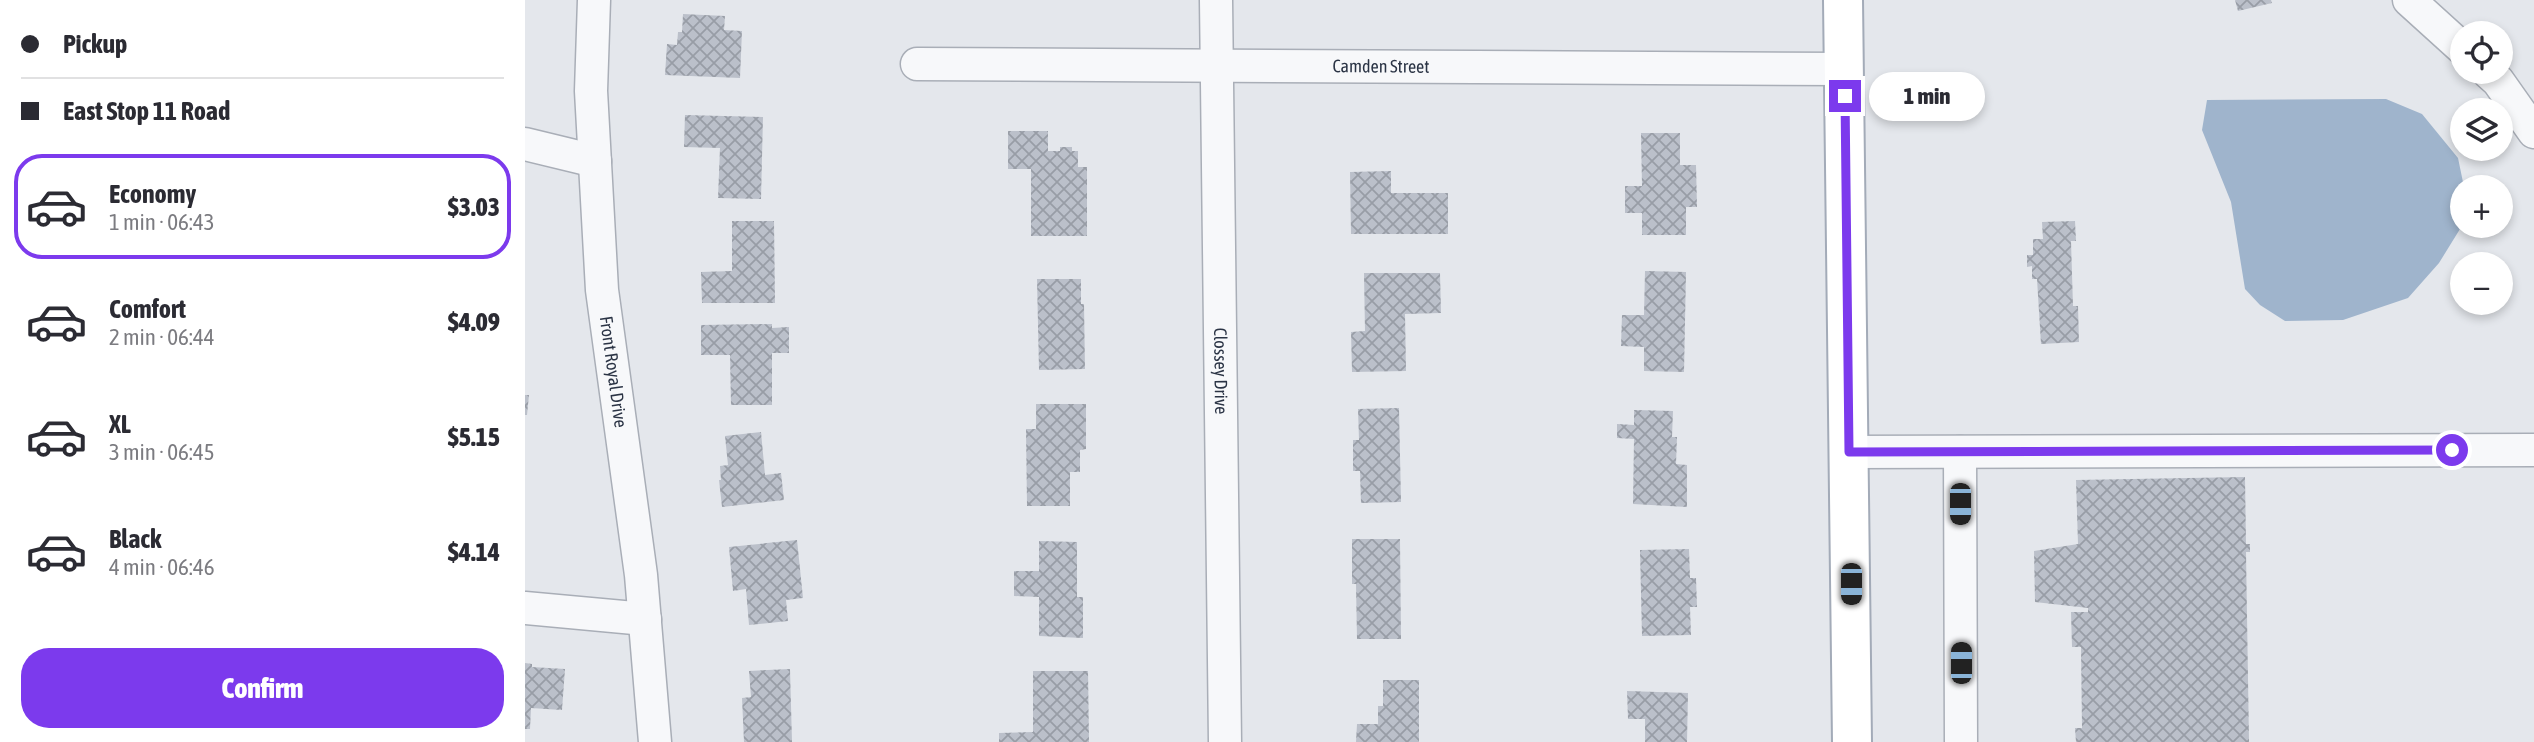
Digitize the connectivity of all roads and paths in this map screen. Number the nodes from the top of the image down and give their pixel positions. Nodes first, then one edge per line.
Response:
1 (594, 0) edge
2 (1216, 0) edge
3 (1843, 0) edge
4 (2409, 0) edge
5 (2450, 37) edge
6 (917, 64) dead end
7 (1217, 66) junction
8 (1844, 69) junction
9 (2500, 84) edge
10 (2534, 132) edge
11 (525, 144) edge
12 (595, 161) junction
13 (2534, 450) edge
14 (1849, 452) junction
15 (1960, 452) junction
16 (525, 608) edge
17 (645, 619) junction
18 (655, 742) edge
19 (1225, 742) edge
20 (1852, 742) edge
21 (1961, 742) edge

1 - 12 street, Front Royal Drive
2 - 7 street, Clossey Drive
3 - 8 main road
4 - 5 street
6 - 7 street, Camden Street
7 - 8 street, Camden Street
7 - 19 street, Clossey Drive
8 - 14 main road
9 - 10 street
11 - 12 street
12 - 17 street, Front Royal Drive
13 - 15 street
14 - 15 street
14 - 20 main road
15 - 21 street
16 - 17 street
17 - 18 street, Front Royal Drive

